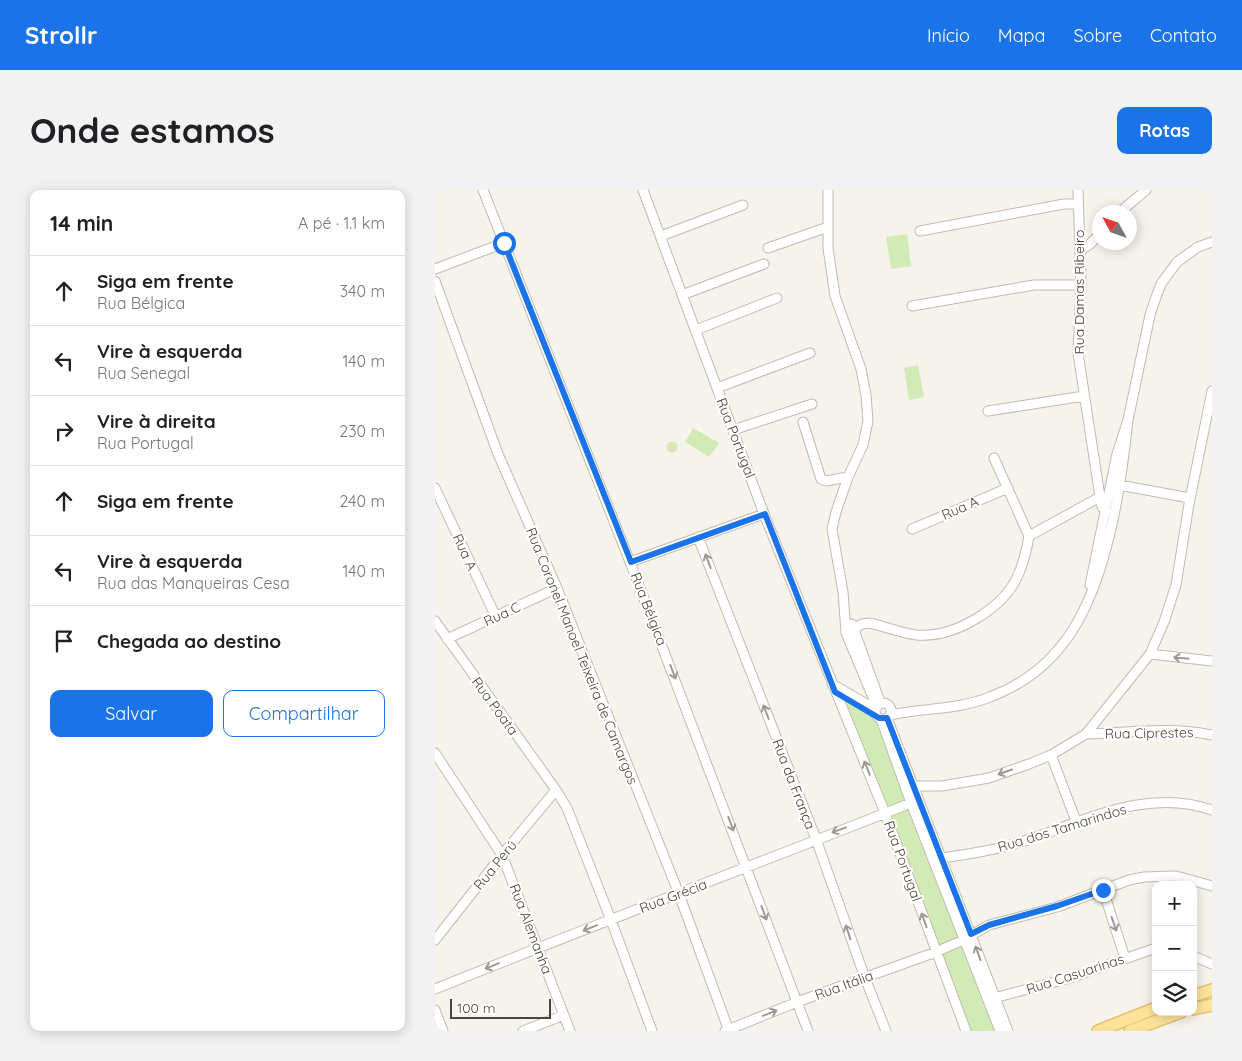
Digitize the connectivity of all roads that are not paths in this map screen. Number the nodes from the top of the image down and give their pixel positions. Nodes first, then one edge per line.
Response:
1 (483, 190) edge
2 (643, 190) edge
3 (828, 190) edge
4 (1078, 190) edge
5 (1146, 190) edge
6 (1078, 204) junction
7 (743, 205) dead end
8 (1128, 205) edge
9 (828, 227) junction
10 (920, 231) dead end
11 (661, 236) junction
12 (1092, 242) edge
13 (1212, 242) edge
14 (504, 243) junction
15 (768, 248) dead end
16 (1081, 251) junction
17 (763, 264) dead end
18 (435, 269) edge
19 (435, 281) edge
20 (1081, 285) junction
21 (682, 295) junction
22 (777, 298) dead end
23 (912, 306) dead end
24 (695, 330) junction
25 (810, 353) dead end
26 (717, 388) junction
27 (1212, 391) edge
28 (1084, 396) junction
29 (812, 404) dead end
30 (988, 411) dead end
31 (1128, 420) junction
32 (803, 422) dead end
33 (733, 430) junction
34 (1117, 454) junction
35 (994, 458) dead end
36 (848, 477) junction
37 (1119, 485) junction
38 (435, 488) edge
39 (1008, 488) junction
40 (1100, 497) junction
41 (1190, 498) junction
42 (1105, 511) junction
43 (765, 514) junction
44 (912, 529) dead end
45 (1029, 536) junction
46 (1109, 536) junction
47 (699, 537) junction
48 (631, 562) junction
49 (557, 588) junction
50 (1087, 603) junction
51 (496, 617) junction
52 (435, 621) edge
53 (850, 631) junction
54 (447, 639) junction
55 (1150, 654) junction
56 (1212, 661) edge
57 (833, 688) junction
58 (882, 711) junction
59 (1086, 734) junction
60 (1212, 735) edge
61 (435, 753) edge
62 (1051, 755) junction
63 (914, 786) junction
64 (556, 790) junction
65 (911, 803) junction
66 (1212, 810) edge
67 (885, 813) junction
68 (1076, 821) junction
69 (816, 839) junction
70 (502, 854) junction
71 (942, 858) junction
72 (747, 867) junction
73 (1212, 886) edge
74 (1103, 890) junction
75 (679, 894) junction
76 (611, 920) junction
77 (967, 937) junction
78 (435, 940) edge
79 (537, 948) junction
80 (1152, 949) edge
81 (936, 952) junction
82 (1125, 958) junction
83 (1197, 958) edge
84 (1212, 964) edge
85 (865, 978) junction
86 (435, 989) edge
87 (1212, 990) edge
88 (1197, 995) edge
89 (994, 998) junction
90 (797, 1002) junction
91 (1212, 1005) edge
92 (1197, 1009) edge
93 (435, 1010) edge
94 (1152, 1010) edge
95 (564, 1015) junction
96 (1170, 1016) edge
97 (728, 1030) edge
98 (443, 1031) edge
99 (523, 1031) edge
100 (570, 1031) edge
101 (652, 1031) edge
102 (808, 1031) edge
103 (886, 1031) edge
104 (966, 1031) edge
105 (1000, 1031) edge
106 (1008, 1031) edge
107 (1098, 1031) edge
108 (1130, 1031) edge

1 - 14 street, Rua Bélgica
2 - 11 street, Rua Portugal
3 - 9 street
4 - 6 street, Rua Damas Ribeiro
5 - 8 street
6 - 10 street
6 - 16 street, Rua Damas Ribeiro
7 - 11 street
9 - 15 street
9 - 36 street
11 - 21 street, Rua Portugal
12 - 16 street
13 - 31 street
14 - 18 street
14 - 48 street, Rua Bélgica
16 - 20 street, Rua Damas Ribeiro
17 - 21 street
19 - 49 street, Rua Coronel Manoel Teixeira de Camargos
20 - 23 street
20 - 28 street, Rua Damas Ribeiro
21 - 24 street, Rua Portugal
22 - 24 street
24 - 26 street, Rua Portugal
25 - 26 street
26 - 33 street, Rua Portugal
27 - 41 street
28 - 30 street
28 - 40 street, Rua Damas Ribeiro
29 - 33 street
31 - 34 street
31 - 37 street
32 - 36 street
33 - 43 street, Rua Portugal
34 - 37 street
34 - 42 street
35 - 39 street
36 - 53 street
37 - 41 street
37 - 46 street
38 - 51 street, Rua A
39 - 44 street, Rua A
39 - 45 street
40 - 42 street, Rua Damas Ribeiro
40 - 45 street
41 - 55 street
42 - 46 street
42 - 50 street
43 - 47 street
43 - 57 street, Rua Portugal
45 - 53 street
46 - 50 street
47 - 48 street
69 -> 47 street, Rua da França
48 -> 72 street, Rua Bélgica
49 - 51 street, Rua C
49 - 75 street, Rua Coronel Manoel Teixeira de Camargos
50 - 58 street
51 - 54 street, Rua C
52 - 54 street, Rua Poata
53 - 58 street
54 - 64 street, Rua Poata
56 -> 55 street
55 - 59 street
57 - 58 street
67 -> 57 street, Rua Portugal
58 - 63 street
58 - 65 street
59 - 60 street, Rua Ciprestes
59 - 62 street
61 - 70 street, Rua Alemanha
62 -> 63 street
62 - 68 street
63 - 71 street
64 - 70 street, Rua Perú
64 - 76 street, Rua Poata
65 - 67 street, Rua Grécia
65 - 77 street
66 - 68 street, Rua dos Tamarindos
67 -> 69 street, Rua Grécia
81 -> 67 street, Rua Portugal
68 - 71 street, Rua dos Tamarindos
69 - 72 street, Rua Grécia
85 -> 69 street, Rua da França
70 - 78 street, Rua Perú
70 - 79 street, Rua Alemanha
71 - 77 street
72 - 75 street, Rua Grécia
72 -> 90 street, Rua Bélgica
73 - 74 street, Rua Itália
74 - 77 street, Rua Itália
74 -> 82 street
75 - 76 street, Rua Grécia
75 - 97 street, Rua Coronel Manoel Teixeira de Camargos
76 -> 79 street, Rua Grécia
76 - 101 street, Rua Poata
77 - 81 street, Rua Itália
89 -> 77 street
77 - 105 street
79 -> 86 street, Rua Grécia
79 - 95 street, Rua Alemanha
80 - 82 street, Rua Casuarinas
81 - 85 street, Rua Itália
81 - 104 street, Rua Portugal
82 - 89 street, Rua Casuarinas
83 - 84 street
85 - 90 street, Rua Itália
85 - 103 street, Rua da França
87 - 88 main road
89 - 106 street
97 -> 90 street, Rua Itália
90 - 102 street, Rua Bélgica
91 - 92 main road
93 - 98 street
94 - 107 main road
95 - 99 street
95 - 100 street, Rua Alemanha
96 - 108 main road

